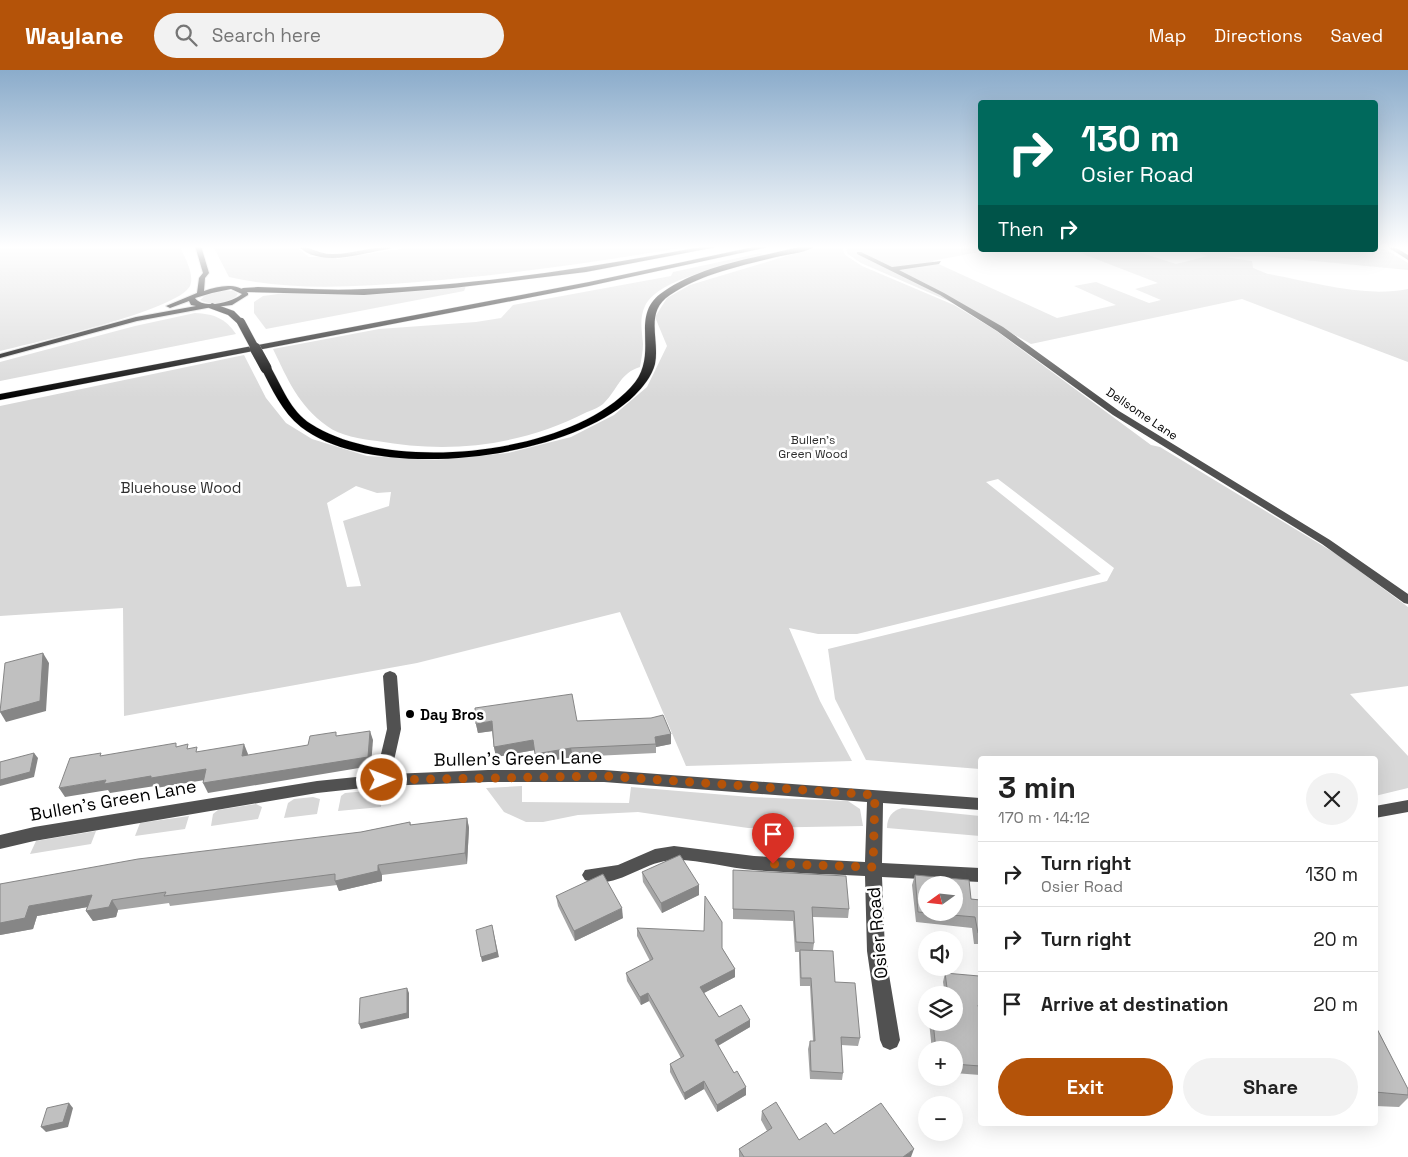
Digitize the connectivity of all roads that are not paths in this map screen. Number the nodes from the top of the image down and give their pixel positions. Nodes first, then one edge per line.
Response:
1 (196, 297) edge
2 (243, 297) edge
3 (475, 297) edge
4 (521, 297) edge
5 (662, 297) edge
6 (947, 297) edge
7 (192, 299) junction
8 (209, 306) junction
9 (136, 319) junction
10 (0, 356) edge
11 (0, 388) edge
12 (0, 397) edge
13 (1408, 600) edge
14 (390, 676) dead end
15 (382, 780) junction
16 (875, 795) junction
17 (978, 804) edge
18 (1408, 806) edge
19 (1378, 811) edge
20 (0, 842) edge
21 (873, 867) junction
22 (591, 875) dead end
23 (978, 875) edge
24 (890, 1040) dead end

1 - 7 main road
2 - 8 main road
3 - 11 highway
4 - 12 highway
5 - 8 highway, bridge
6 - 13 street, Dellsome Lane
7 - 8 main road
7 - 9 main road
8 - 9 main road
9 - 10 main road
14 - 15 street
15 - 16 street, Bullen's Green Lane
15 - 20 street, Bullen's Green Lane
16 - 17 street, Bullen's Green Lane
16 - 21 street, Osier Road
18 - 19 street
21 - 22 street
21 - 23 street
21 - 24 street, Osier Road

